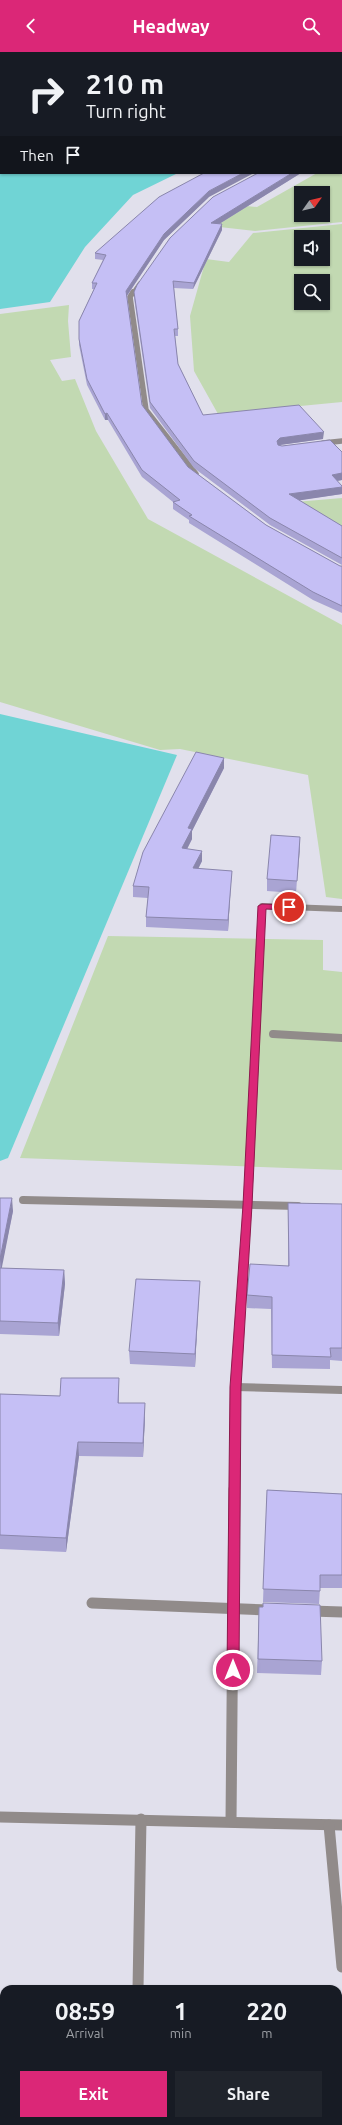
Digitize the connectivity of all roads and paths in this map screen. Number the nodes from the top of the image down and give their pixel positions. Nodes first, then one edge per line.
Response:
1 (142, 280) edge
2 (342, 440) edge
3 (319, 444) edge
4 (203, 480) edge
5 (342, 909) edge
6 (273, 1034) dead end
7 (342, 1038) edge
8 (23, 1200) dead end
9 (248, 1205) junction
10 (310, 1206) edge
11 (235, 1387) junction
12 (342, 1390) edge
13 (92, 1603) dead end
14 (234, 1609) junction
15 (280, 1610) edge
16 (303, 1611) edge
17 (342, 1612) edge
18 (0, 1817) edge
19 (141, 1819) junction
20 (231, 1821) junction
21 (329, 1825) junction
22 (342, 1825) edge
23 (342, 1967) edge
24 (138, 1985) edge

1 - 4 street
2 - 3 street
5 - 9 street
6 - 7 street
8 - 9 street
9 - 10 street
9 - 11 street
11 - 12 street
11 - 14 street
13 - 14 street
14 - 15 street
14 - 20 street
16 - 17 street
18 - 19 street
19 - 20 street
19 - 24 street
20 - 21 street
21 - 22 street
21 - 23 street

